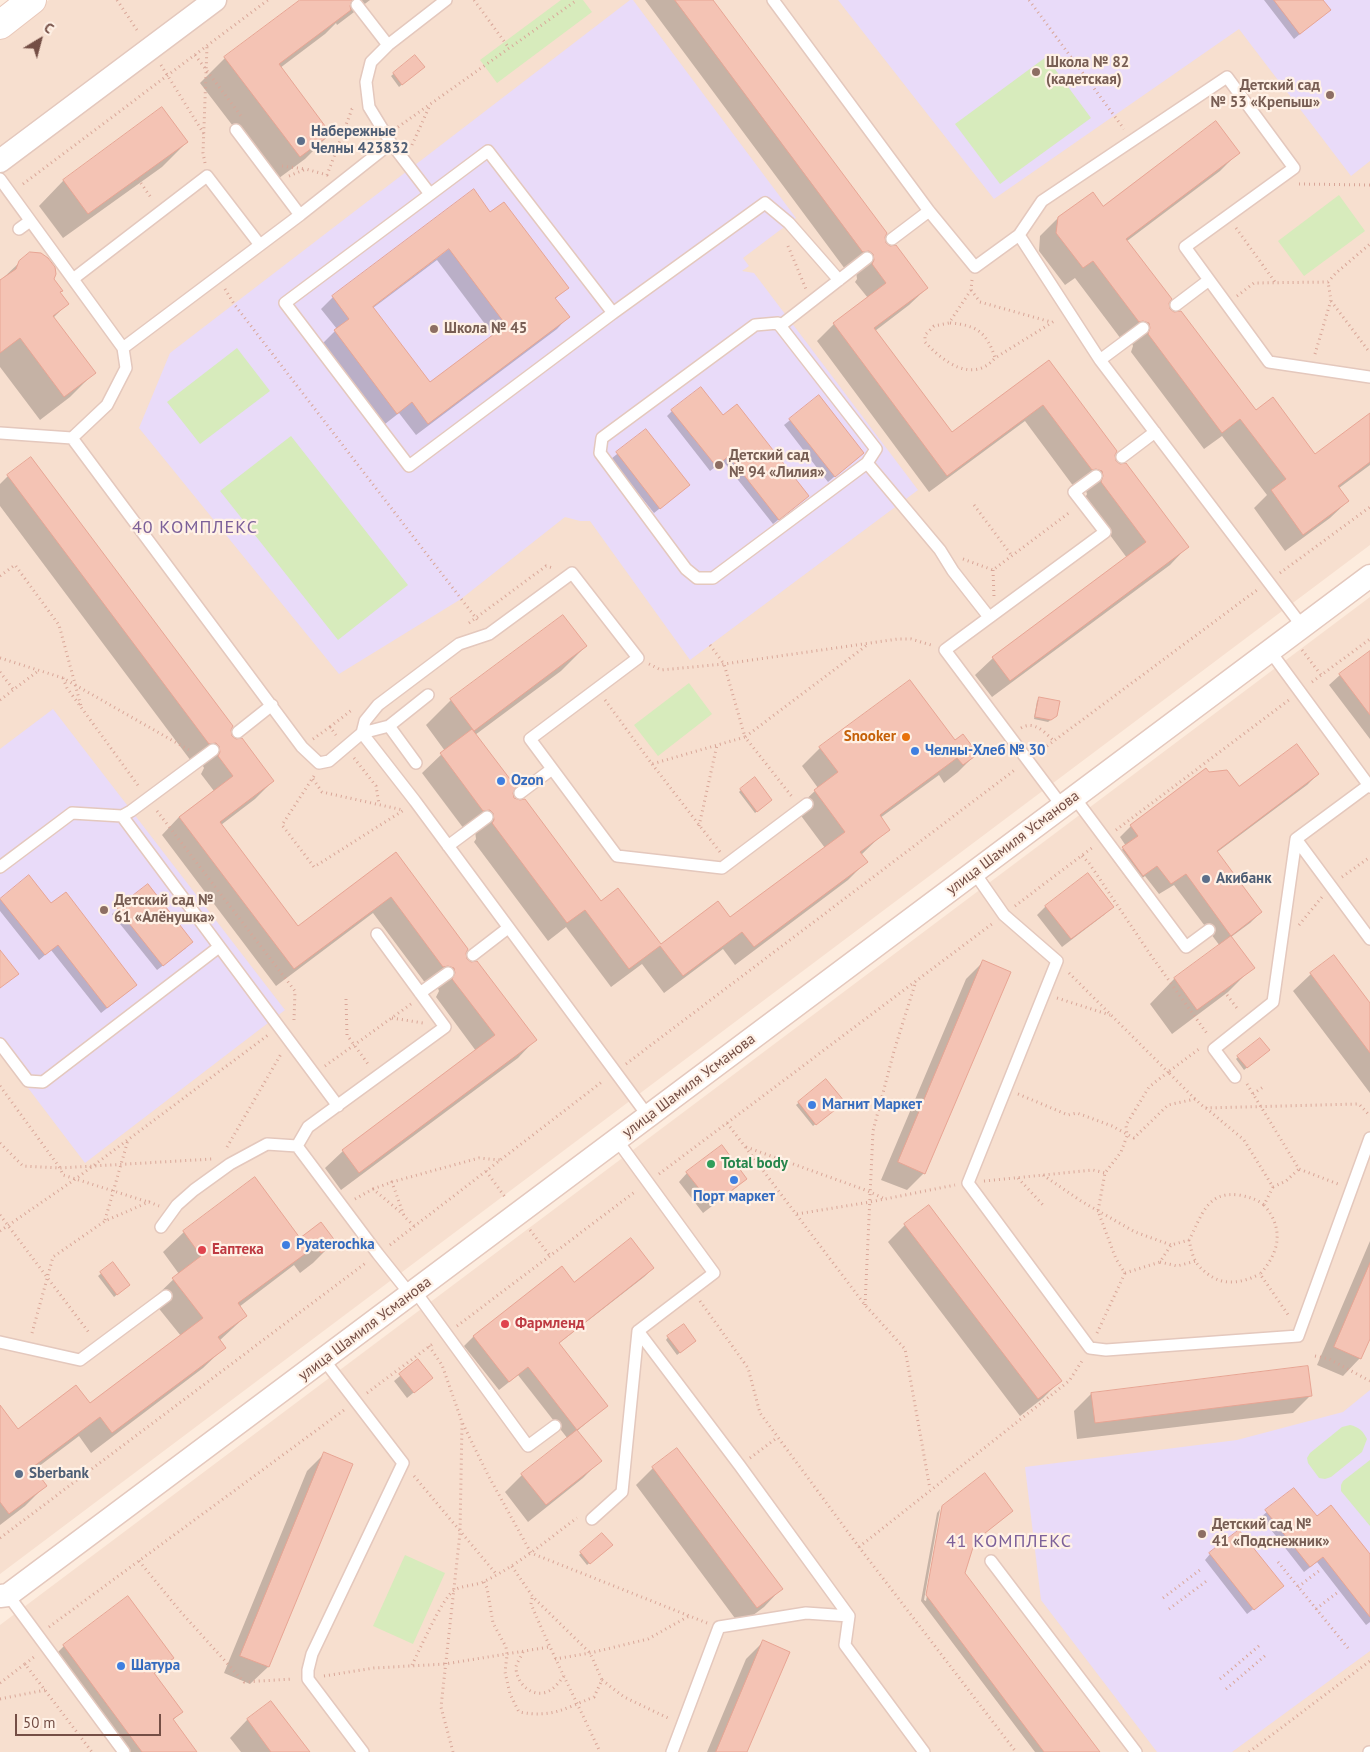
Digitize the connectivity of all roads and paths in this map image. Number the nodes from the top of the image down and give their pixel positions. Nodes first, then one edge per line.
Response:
1 (32, 0) edge
2 (214, 0) edge
3 (268, 0) edge
4 (446, 0) edge
5 (474, 0) edge
6 (572, 0) edge
7 (576, 0) edge
8 (772, 0) edge
9 (1031, 1) edge
10 (570, 4) junction
11 (357, 5) dead end
12 (0, 24) edge
13 (388, 45) junction
14 (207, 46) junction
15 (509, 48) junction
16 (195, 55) junction
17 (206, 69) junction
18 (168, 75) junction
19 (368, 96) junction
20 (430, 104) junction
21 (236, 130) joint
22 (204, 134) junction
23 (388, 139) junction
24 (1132, 140) junction
25 (0, 161) edge
26 (405, 161) junction
27 (207, 176) junction
28 (0, 179) edge
29 (138, 179) dead end
30 (275, 182) junction
31 (1273, 184) junction
32 (1370, 185) edge
33 (10, 193) junction
34 (430, 194) junction
35 (161, 211) junction
36 (930, 211) junction
37 (300, 215) junction
38 (1228, 216) junction
39 (30, 221) junction
40 (789, 223) junction
41 (19, 229) dead end
42 (1019, 235) junction
43 (892, 239) dead end
44 (1370, 244) edge
45 (260, 245) junction
46 (867, 258) dead end
47 (975, 267) junction
48 (72, 279) junction
49 (839, 280) junction
50 (1209, 280) junction
51 (1276, 282) junction
52 (1328, 282) junction
53 (971, 290) junction
54 (1331, 300) junction
55 (811, 301) junction
56 (234, 304) dead end
57 (1226, 304) junction
58 (1176, 305) dead end
59 (1068, 311) junction
60 (612, 314) junction
61 (1052, 322) junction
62 (949, 323) junction
63 (780, 326) junction
64 (1143, 328) dead end
65 (123, 348) junction
66 (1370, 353) edge
67 (995, 358) junction
68 (1100, 360) junction
69 (1310, 368) junction
70 (1370, 377) edge
71 (1155, 432) junction
72 (0, 433) edge
73 (72, 438) junction
74 (1122, 457) dead end
75 (867, 463) junction
76 (1096, 476) dead end
77 (1082, 502) junction
78 (974, 505) dead end
79 (1370, 507) edge
80 (940, 550) junction
81 (1012, 556) junction
82 (993, 570) junction
83 (0, 576) edge
84 (1370, 576) edge
85 (1268, 582) junction
86 (992, 616) junction
87 (1302, 626) junction
88 (488, 634) junction
89 (1370, 639) edge
90 (868, 643) junction
91 (710, 645) dead end
92 (945, 650) junction
93 (1270, 651) junction
94 (0, 658) edge
95 (638, 658) junction
96 (724, 664) junction
97 (38, 670) junction
98 (0, 672) edge
99 (63, 678) junction
100 (77, 688) junction
101 (14, 689) junction
102 (597, 689) junction
103 (1300, 692) junction
104 (428, 694) dead end
105 (0, 700) edge
106 (272, 704) junction
107 (82, 709) junction
108 (389, 726) junction
109 (238, 732) dead end
110 (362, 733) junction
111 (1010, 735) junction
112 (745, 737) junction
113 (1054, 741) junction
114 (717, 744) junction
115 (213, 750) dead end
116 (203, 758) junction
117 (1029, 760) junction
118 (319, 763) junction
119 (416, 763) dead end
120 (652, 764) junction
121 (552, 769) junction
122 (313, 779) junction
123 (1369, 786) edge
124 (520, 793) dead end
125 (148, 798) junction
126 (415, 801) junction
127 (1068, 802) junction
128 (804, 806) joint
129 (403, 810) junction
130 (122, 816) junction
131 (487, 817) dead end
132 (699, 826) junction
133 (1105, 838) junction
134 (1296, 839) junction
135 (448, 846) junction
136 (1082, 856) junction
137 (729, 862) junction
138 (0, 867) edge
139 (974, 872) junction
140 (1004, 915) junction
141 (508, 928) junction
142 (1209, 930) dead end
143 (377, 934) dead end
144 (1370, 939) edge
145 (219, 947) junction
146 (473, 955) dead end
147 (1057, 961) junction
148 (448, 973) dead end
149 (916, 980) junction
150 (1224, 991) dead end
151 (421, 994) junction
152 (1044, 994) junction
153 (346, 999) dead end
154 (1111, 1015) junction
155 (392, 1018) junction
156 (1248, 1022) junction
157 (279, 1027) junction
158 (445, 1027) junction
159 (294, 1028) dead end
160 (289, 1040) junction
161 (1214, 1043) junction
162 (0, 1044) edge
163 (354, 1045) junction
164 (616, 1072) junction
165 (1168, 1072) junction
166 (314, 1074) junction
167 (377, 1077) junction
168 (1235, 1077) joint
169 (0, 1086) edge
170 (1263, 1087) dead end
171 (1006, 1089) junction
172 (1253, 1094) junction
173 (1195, 1100) junction
174 (1260, 1105) junction
175 (338, 1106) junction
176 (1205, 1108) junction
177 (648, 1116) junction
178 (1370, 1116) edge
179 (727, 1123) junction
180 (1127, 1136) junction
181 (1370, 1138) edge
182 (128, 1140) junction
183 (617, 1140) junction
184 (0, 1143) edge
185 (297, 1146) junction
186 (746, 1147) junction
187 (500, 1160) junction
188 (225, 1161) junction
189 (121, 1164) junction
190 (92, 1166) junction
191 (60, 1168) junction
192 (1300, 1169) junction
193 (1105, 1172) junction
194 (1042, 1175) junction
195 (1018, 1178) junction
196 (74, 1180) junction
197 (392, 1182) junction
198 (648, 1182) junction
199 (968, 1183) junction
200 (1273, 1187) junction
201 (1351, 1188) junction
202 (373, 1189) junction
203 (114, 1192) junction
204 (871, 1192) junction
205 (885, 1199) junction
206 (149, 1202) junction
207 (870, 1202) junction
208 (1043, 1205) dead end
209 (1264, 1205) junction
210 (342, 1206) junction
211 (173, 1211) junction
212 (1098, 1211) junction
213 (797, 1214) junction
214 (0, 1215) edge
215 (404, 1216) junction
216 (105, 1221) junction
217 (7, 1226) junction
218 (414, 1226) junction
219 (161, 1227) dead end
220 (0, 1231) edge
221 (1189, 1240) junction
222 (1171, 1245) junction
223 (378, 1254) junction
224 (1196, 1261) junction
225 (1160, 1262) junction
226 (1125, 1273) junction
227 (1260, 1274) junction
228 (46, 1277) junction
229 (692, 1290) junction
230 (412, 1293) junction
231 (166, 1296) dead end
232 (865, 1305) junction
233 (638, 1331) junction
234 (446, 1334) junction
235 (1298, 1336) junction
236 (0, 1342) edge
237 (98, 1346) junction
238 (429, 1346) junction
239 (28, 1348) junction
240 (1090, 1348) junction
241 (1315, 1356) dead end
242 (324, 1360) junction
243 (1370, 1381) edge
244 (356, 1402) junction
245 (462, 1422) junction
246 (555, 1426) dead end
247 (778, 1437) junction
248 (403, 1463) junction
249 (740, 1466) junction
250 (930, 1489) junction
251 (592, 1519) joint
252 (460, 1533) junction
253 (0, 1538) edge
254 (859, 1547) junction
255 (531, 1553) junction
256 (991, 1561) dead end
257 (1278, 1562) dead end
258 (512, 1565) junction
259 (1200, 1570) dead end
260 (1320, 1570) dead end
261 (497, 1575) junction
262 (1208, 1580) dead end
263 (484, 1582) junction
264 (1298, 1587) junction
265 (453, 1591) junction
266 (1338, 1592) dead end
267 (533, 1597) junction
268 (1163, 1598) dead end
269 (3, 1600) edge
270 (1169, 1609) dead end
271 (1316, 1609) junction
272 (688, 1616) junction
273 (849, 1616) junction
274 (719, 1627) junction
275 (1260, 1645) dead end
276 (46, 1647) junction
277 (1348, 1648) dead end
278 (524, 1652) dead end
279 (590, 1653) junction
280 (1267, 1654) dead end
281 (555, 1659) junction
282 (1370, 1661) edge
283 (25, 1664) junction
284 (412, 1665) dead end
285 (564, 1676) junction
286 (1220, 1679) dead end
287 (602, 1680) junction
288 (0, 1683) edge
289 (1226, 1688) dead end
290 (45, 1690) junction
291 (0, 1699) edge
292 (578, 1704) junction
293 (682, 1725) junction
294 (92, 1752) edge
295 (124, 1752) edge
296 (363, 1752) edge
297 (453, 1752) edge
298 (600, 1752) edge
299 (672, 1752) edge
300 (924, 1752) edge
301 (1016, 1752) edge
302 (1136, 1752) edge
303 (1249, 1752) edge

1 - 12 main road
2 - 25 street
3 - 14 path
4 - 13 lane
5 - 15 path
6 - 10 path
7 - 10 path
8 - 36 lane
9 - 24 path
10 - 15 path
11 - 13 lane
13 - 19 lane
14 - 16 path
14 - 17 path
15 - 20 path
16 - 17 path
16 - 18 path
17 - 21 path
17 - 22 path
18 - 22 path
18 - 33 path
19 - 23 lane
19 - 30 path
20 - 23 path
20 - 26 path
21 - 30 lane
22 - 27 path
23 - 26 lane
23 - 37 lane
24 - 31 lane
24 - 42 lane
26 - 34 lane
27 - 35 lane
27 - 45 lane
28 - 33 lane
29 - 35 path
30 - 37 lane
31 - 32 path
31 - 38 lane
33 - 39 lane
34 - 60 lane
34 - 60 lane
35 - 48 lane
36 - 43 lane
36 - 47 lane
37 - 45 lane
38 - 50 lane
38 - 51 path
39 - 41 lane
39 - 48 lane
40 - 49 lane
40 - 55 path
40 - 60 lane
42 - 47 lane
42 - 59 lane
44 - 52 path
45 - 65 lane
46 - 49 lane
47 - 53 path
48 - 65 lane
49 - 55 lane
50 - 57 lane
50 - 58 lane
51 - 52 path
51 - 57 path
52 - 54 path
53 - 61 path
53 - 62 path
54 - 66 path
54 - 69 path
55 - 63 lane
56 - 88 path
57 - 69 lane
59 - 61 path
59 - 68 lane
61 - 67 path
62 - 67 path
62 - 67 path
63 - 75 lane
63 - 75 lane
64 - 68 lane
65 - 73 lane
68 - 71 lane
69 - 70 lane
71 - 74 lane
71 - 85 lane
72 - 73 lane
73 - 106 lane
75 - 80 lane
76 - 77 lane
77 - 81 path
77 - 86 lane
78 - 81 path
79 - 85 path
80 - 82 path
80 - 86 lane
81 - 82 path
82 - 86 path
83 - 100 path
84 - 87 street, улица Шамиля Усманова
85 - 87 lane
85 - 113 path
86 - 92 lane
87 - 93 street, улица Шамиля Усманова
88 - 95 lane
88 - 110 lane
89 - 103 path
90 - 92 path
90 - 96 path
90 - 112 path
91 - 96 path
92 - 111 lane
93 - 103 lane
93 - 127 street, улица Шамиля Усманова
94 - 97 path
95 - 96 path
95 - 102 lane
96 - 112 path
97 - 99 path
97 - 101 path
98 - 101 path
99 - 100 path
99 - 107 path
100 - 107 path
100 - 116 path
101 - 105 path
102 - 120 path
102 - 121 lane
103 - 123 lane
103 - 133 path
104 - 108 lane
106 - 109 lane
106 - 118 lane
107 - 125 path
108 - 110 lane
108 - 119 lane
110 - 118 lane
110 - 126 lane
111 - 113 path
111 - 117 lane
112 - 114 path
112 - 128 path
113 - 117 path
114 - 120 path
114 - 132 path
115 - 116 lane
116 - 125 lane
117 - 127 lane
117 - 164 path
118 - 122 path
120 - 132 path
121 - 124 lane
121 - 137 lane
122 - 129 path
122 - 129 path
123 - 134 lane
125 - 130 lane
125 - 159 path
126 - 129 path
126 - 135 lane
127 - 133 lane
127 - 139 street, улица Шамиля Усманова
128 - 137 lane
130 - 138 lane
130 - 145 lane
131 - 135 lane
132 - 137 path
133 - 136 path
133 - 142 lane
134 - 144 lane
134 - 156 lane
135 - 141 lane
136 - 140 path
136 - 161 path
139 - 140 lane
139 - 177 street, улица Шамиля Усманова
140 - 147 lane
140 - 149 path
141 - 146 lane
141 - 164 lane
143 - 151 lane
145 - 157 lane
145 - 162 lane
147 - 152 lane
147 - 154 path
148 - 151 lane
149 - 179 path
149 - 204 path
150 - 156 path
151 - 155 path
151 - 158 lane
152 - 154 path
152 - 171 lane
153 - 163 path
154 - 165 path
155 - 158 path
155 - 163 path
156 - 161 lane
157 - 160 lane
157 - 182 path
158 - 167 lane
160 - 166 lane
160 - 188 path
161 - 165 path
161 - 168 lane
163 - 166 path
163 - 167 path
164 - 177 lane
164 - 187 path
165 - 173 path
165 - 180 path
166 - 175 lane
167 - 175 lane
168 - 172 path
169 - 191 path
170 - 172 path
171 - 180 path
171 - 199 lane
172 - 174 path
173 - 176 path
173 - 180 path
174 - 176 path
174 - 178 path
174 - 192 path
175 - 185 lane
176 - 200 path
177 - 183 street, улица Шамиля Усманова
179 - 186 path
179 - 198 path
180 - 193 path
181 - 201 lane
182 - 189 path
182 - 190 path
183 - 198 lane
183 - 230 street, улица Шамиля Усманова
184 - 191 path
185 - 188 lane
185 - 210 lane
186 - 204 path
186 - 213 path
187 - 197 path
187 - 218 path
188 - 189 path
188 - 211 lane
189 - 190 path
189 - 203 path
190 - 191 path
190 - 196 path
191 - 196 path
192 - 200 path
192 - 201 path
193 - 194 path
193 - 212 path
194 - 195 path
194 - 212 path
195 - 199 path
195 - 208 path
196 - 203 path
196 - 217 path
197 - 202 path
197 - 215 path
198 - 229 lane
198 - 234 path
199 - 205 path
199 - 240 lane
200 - 209 path
201 - 235 lane
202 - 210 path
202 - 215 path
203 - 206 path
203 - 216 path
204 - 205 path
204 - 207 path
205 - 207 path
206 - 211 path
206 - 216 path
207 - 213 path
207 - 232 path
209 - 221 path
209 - 227 path
210 - 223 lane
211 - 219 lane
212 - 222 path
212 - 226 path
213 - 232 path
214 - 217 path
215 - 218 path
216 - 228 path
217 - 220 path
217 - 228 path
218 - 223 path
221 - 222 path
221 - 224 path
222 - 225 path
223 - 230 lane
223 - 253 path
224 - 225 path
224 - 227 path
225 - 226 path
226 - 240 path
227 - 235 path
228 - 237 path
228 - 239 path
229 - 233 lane
229 - 247 path
230 - 234 lane
230 - 242 street, улица Шамиля Усманова
231 - 237 lane
232 - 250 path
233 - 249 lane
233 - 251 lane
234 - 238 path
234 - 246 lane
235 - 240 lane
236 - 239 lane
237 - 239 lane
238 - 244 path
238 - 245 path
240 - 250 path
241 - 243 path
242 - 244 lane
242 - 269 street, улица Шамиля Усманова
244 - 248 lane
244 - 276 path
245 - 252 path
245 - 255 path
247 - 249 path
247 - 254 path
248 - 252 path
248 - 296 lane
249 - 273 lane
250 - 254 path
251 - 255 path
252 - 261 path
252 - 265 path
254 - 301 path
255 - 258 path
255 - 272 path
256 - 302 lane
257 - 264 path
258 - 261 path
258 - 267 path
259 - 268 path
260 - 264 path
261 - 263 path
262 - 270 path
263 - 265 path
263 - 292 path
264 - 271 path
265 - 284 path
265 - 297 path
266 - 271 path
267 - 279 path
267 - 281 path
269 - 276 lane
271 - 277 path
272 - 274 path
272 - 279 path
273 - 274 lane
273 - 300 lane
274 - 293 lane
275 - 286 path
276 - 283 path
276 - 295 lane
278 - 285 path
279 - 281 path
279 - 287 path
280 - 289 path
281 - 285 path
282 - 303 path
283 - 288 path
283 - 290 path
285 - 292 path
287 - 292 path
287 - 293 path
290 - 291 path
290 - 294 path
292 - 298 path
293 - 299 lane

